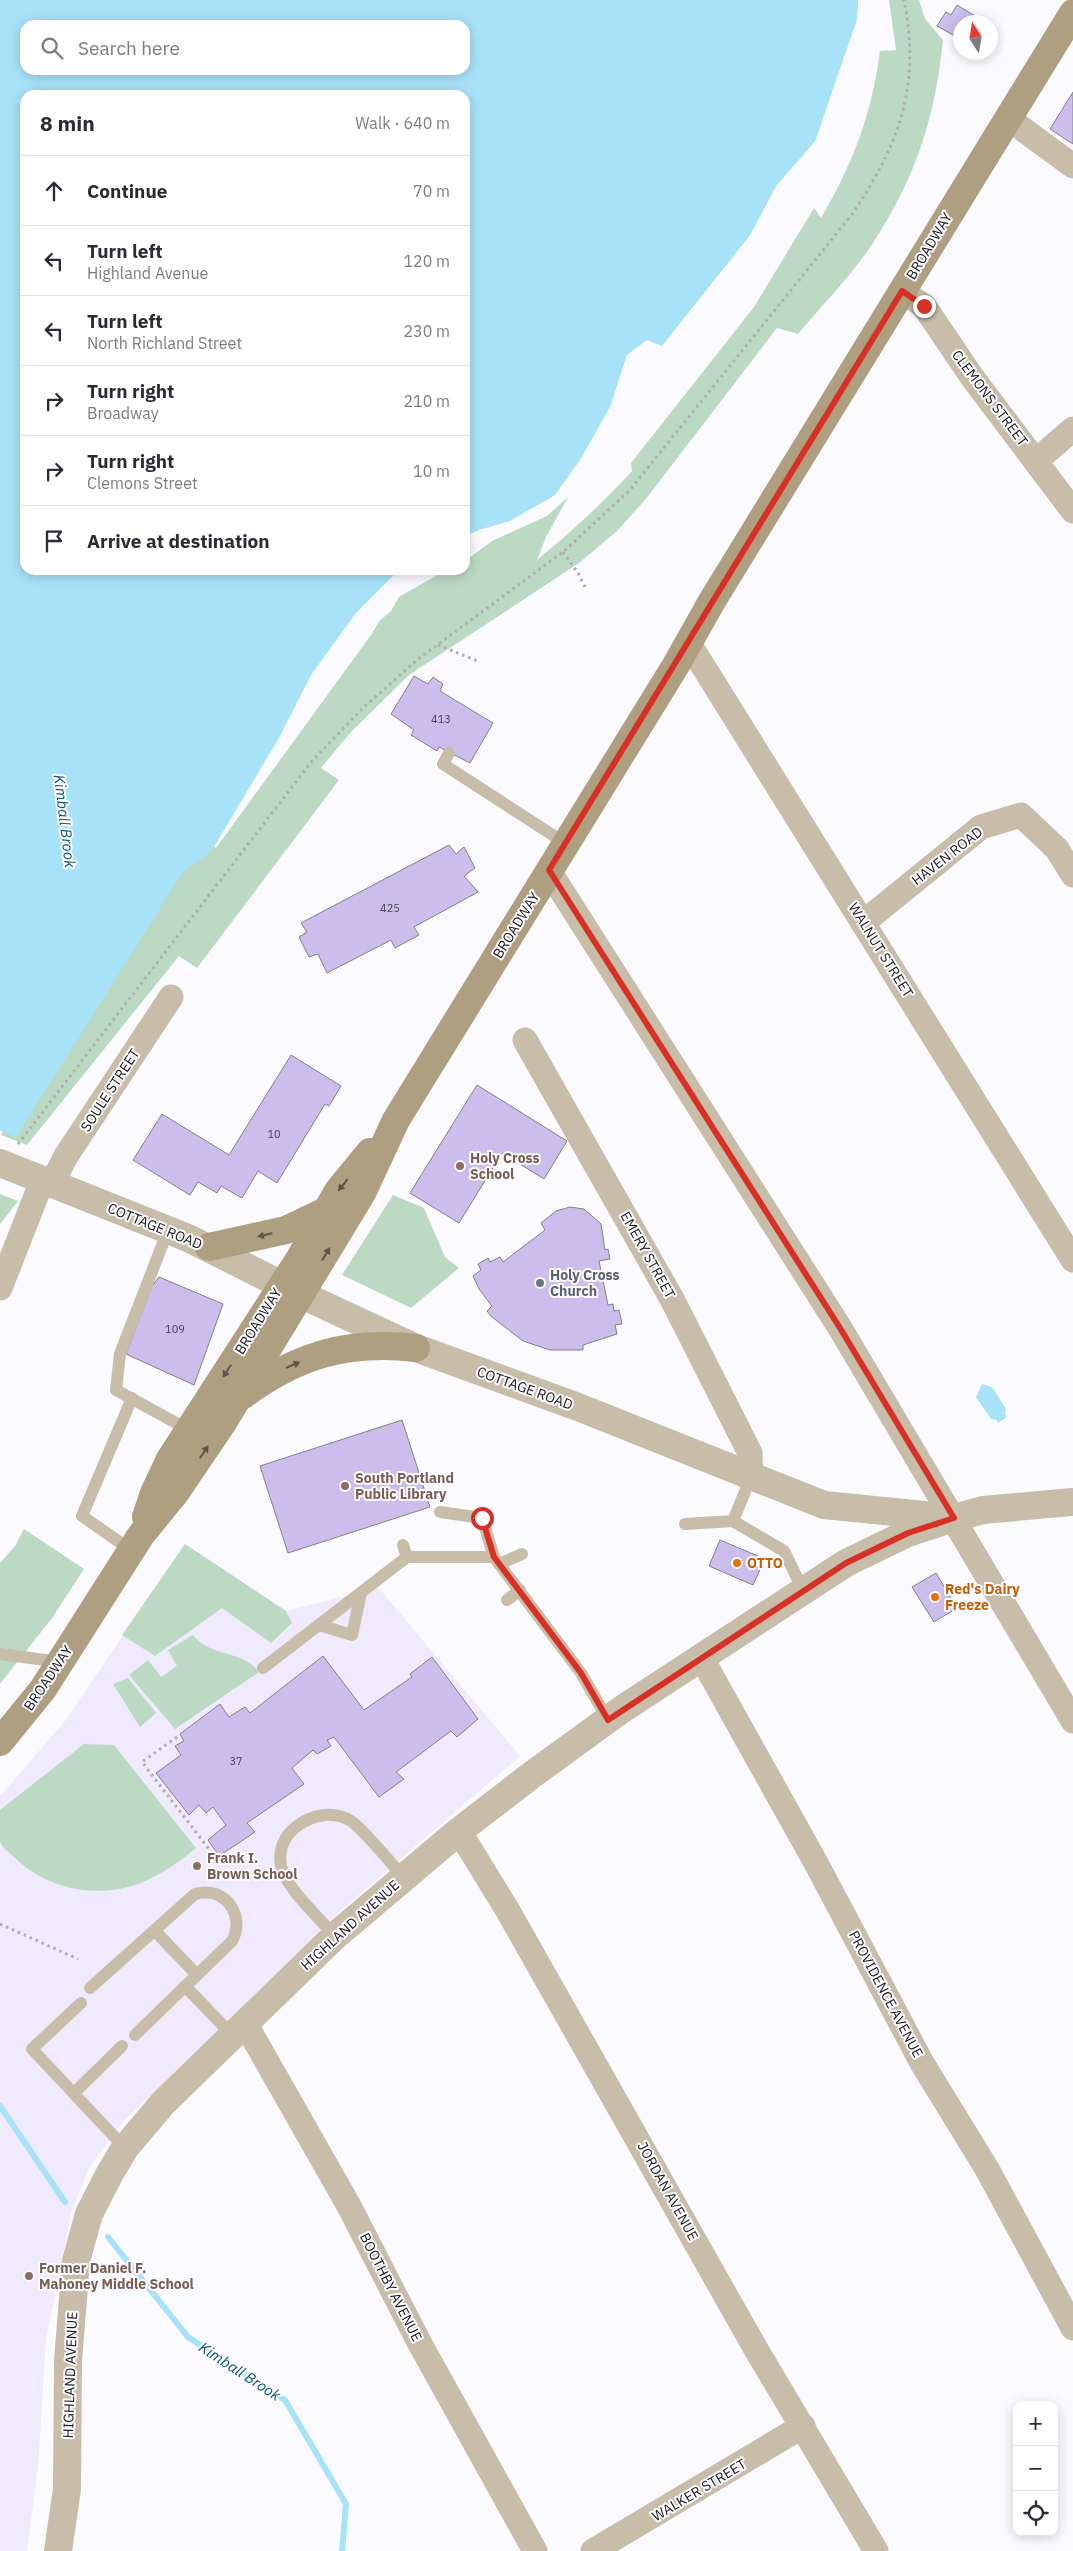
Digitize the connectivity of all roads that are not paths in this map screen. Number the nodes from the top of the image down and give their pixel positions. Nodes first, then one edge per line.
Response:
1 (1073, 13) edge
2 (1008, 119) junction
3 (1073, 166) edge
4 (902, 291) junction
5 (1073, 429) edge
6 (1036, 460) junction
7 (1073, 511) edge
8 (688, 642) junction
9 (449, 753) dead end
10 (565, 843) junction
11 (549, 870) junction
12 (1073, 875) edge
13 (864, 922) junction
14 (171, 997) dead end
15 (525, 1040) dead end
16 (396, 1120) junction
17 (8, 1156) edge
18 (46, 1182) junction
19 (326, 1211) junction
20 (168, 1230) junction
21 (209, 1247) junction
22 (1073, 1260) edge
23 (0, 1288) edge
24 (290, 1290) junction
25 (416, 1348) junction
26 (132, 1398) junction
27 (237, 1399) junction
28 (189, 1430) junction
29 (751, 1477) junction
30 (1073, 1502) edge
31 (440, 1512) dead end
32 (954, 1518) junction
33 (733, 1521) junction
34 (685, 1524) dead end
35 (136, 1542) junction
36 (522, 1554) dead end
37 (496, 1561) junction
38 (520, 1590) junction
39 (804, 1592) junction
40 (361, 1593) junction
41 (507, 1600) dead end
42 (319, 1625) junction
43 (0, 1654) edge
44 (702, 1657) junction
45 (60, 1662) junction
46 (263, 1668) dead end
47 (608, 1720) junction
48 (1073, 1721) edge
49 (0, 1742) edge
50 (459, 1831) junction
51 (403, 1877) junction
52 (154, 1931) junction
53 (335, 1936) junction
54 (197, 1975) junction
55 (185, 1986) junction
56 (90, 1988) dead end
57 (82, 2003) dead end
58 (239, 2029) junction
59 (135, 2034) dead end
60 (122, 2046) dead end
61 (74, 2093) junction
62 (125, 2148) junction
63 (1073, 2328) edge
64 (803, 2426) junction
65 (58, 2551) edge
66 (535, 2551) edge
67 (593, 2551) edge
68 (876, 2551) edge

1 - 2 main road, BROADWAY
2 - 3 street
2 - 4 main road, BROADWAY
4 - 6 street, CLEMONS STREET
4 - 8 main road, BROADWAY
5 - 6 street
6 - 7 street, CLEMONS STREET
8 - 10 main road, BROADWAY
8 - 13 street, WALNUT STREET
9 - 10 lane
10 - 11 main road, BROADWAY
11 - 16 main road, BROADWAY
11 - 32 street
12 - 13 street, HAVEN ROAD
13 - 22 street, WALNUT STREET
14 - 18 street, SOULE STREET
15 - 29 street, EMERY STREET
16 -> 19 main road, BROADWAY
24 -> 16 main road, BROADWAY
17 - 18 street, COTTAGE ROAD
18 - 20 street, COTTAGE ROAD
18 - 23 street, SOULE STREET
19 -> 21 main road
19 - 24 main road, BROADWAY
20 - 21 street, COTTAGE ROAD
20 - 26 lane
21 - 24 street, COTTAGE ROAD
24 - 25 street, COTTAGE ROAD
24 - 27 main road, BROADWAY
24 -> 28 main road, BROADWAY
27 -> 25 main road
25 - 29 street, COTTAGE ROAD
26 - 28 lane
26 - 35 lane
35 -> 27 main road, BROADWAY
28 - 35 main road, BROADWAY
29 - 32 street, COTTAGE ROAD
29 - 33 lane
30 - 32 street, COTTAGE ROAD
31 - 37 lane
32 - 39 street, HIGHLAND AVENUE
32 - 48 street
33 - 34 lane
33 - 39 lane
35 - 45 main road, BROADWAY
36 - 37 lane
37 - 38 lane
37 - 40 lane
38 - 41 lane
38 - 47 lane
39 - 44 street, HIGHLAND AVENUE
40 - 42 lane
40 - 42 lane
42 - 46 lane
43 - 45 lane
44 - 47 street, HIGHLAND AVENUE
44 - 63 street, PROVIDENCE AVENUE
45 - 49 main road, BROADWAY
47 - 50 street, HIGHLAND AVENUE
50 - 51 street, HIGHLAND AVENUE
50 - 64 street, JORDAN AVENUE
51 - 53 street, HIGHLAND AVENUE
51 - 53 lane
52 - 54 lane
52 - 54 lane
52 - 56 lane
53 - 58 street, HIGHLAND AVENUE
54 - 55 lane
55 - 58 lane
55 - 59 lane
57 - 61 lane
58 - 62 street, HIGHLAND AVENUE
58 - 66 street, BOOTHBY AVENUE
60 - 61 lane
61 - 62 lane
62 - 65 street, HIGHLAND AVENUE
64 - 67 street, WALKER STREET
64 - 68 street, JORDAN AVENUE

